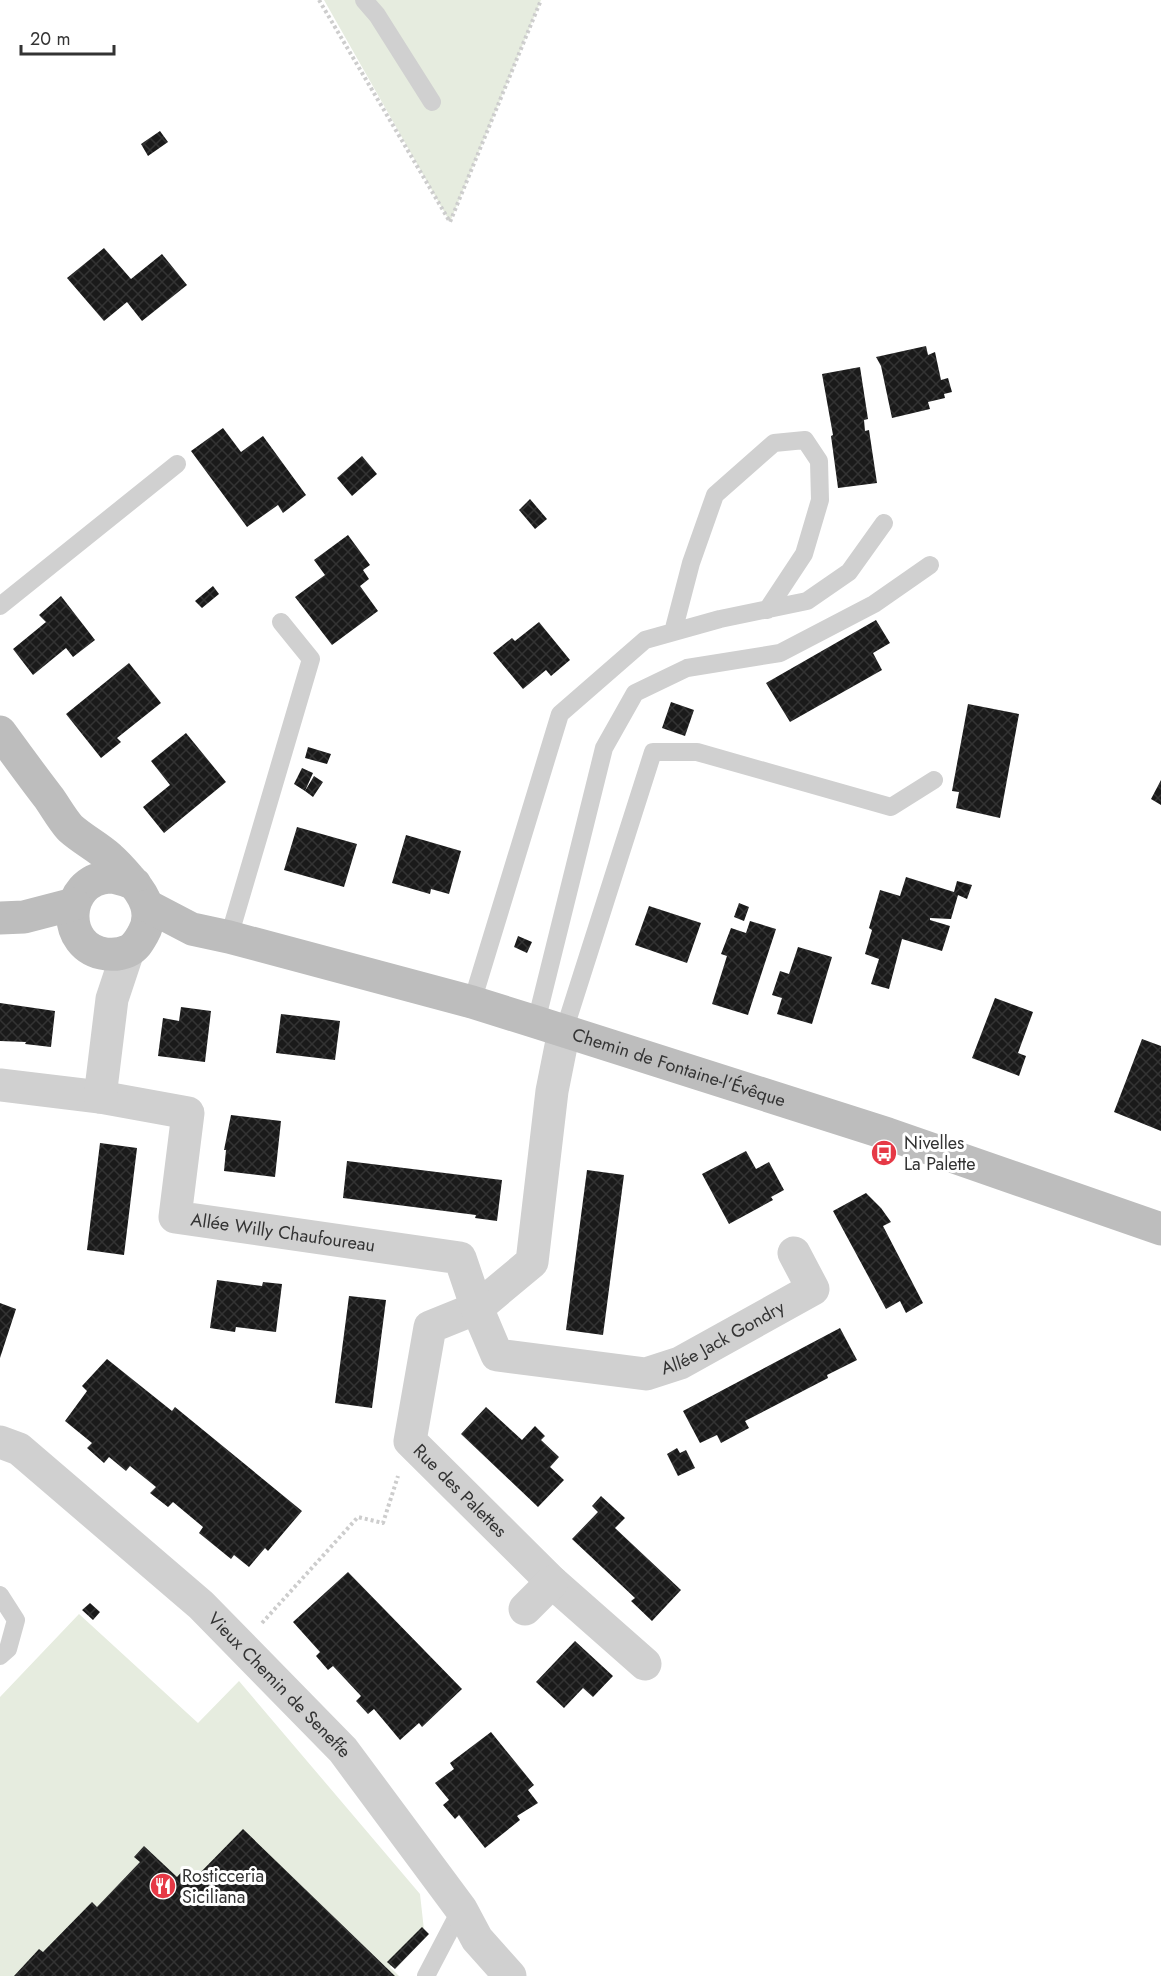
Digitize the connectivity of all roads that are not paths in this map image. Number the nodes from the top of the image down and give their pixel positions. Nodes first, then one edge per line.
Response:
1 (364, 0) edge
2 (432, 102) dead end
3 (177, 464) dead end
4 (884, 523) dead end
5 (930, 565) dead end
6 (0, 606) edge
7 (767, 610) junction
8 (281, 622) dead end
9 (673, 632) junction
10 (0, 732) edge
11 (934, 780) dead end
12 (70, 827) junction
13 (141, 895) junction
14 (12, 918) edge
15 (99, 929) junction
16 (192, 929) junction
17 (229, 937) junction
18 (472, 1002) junction
19 (550, 1026) junction
20 (0, 1085) edge
21 (100, 1097) junction
22 (1161, 1229) edge
23 (794, 1253) dead end
24 (477, 1308) junction
25 (0, 1442) edge
26 (552, 1582) junction
27 (0, 1595) edge
28 (525, 1608) dead end
29 (8, 1617) edge
30 (0, 1656) edge
31 (645, 1664) dead end
32 (461, 1909) junction
33 (426, 1976) edge
34 (510, 1976) edge

1 - 2 lane
3 - 6 lane
4 - 7 lane
5 - 19 lane
7 - 9 lane
7 - 9 lane
8 - 17 lane
9 - 18 lane
10 - 12 street
11 - 19 lane
12 - 13 street
12 - 15 street
13 - 15 street
13 - 15 street
13 - 16 street, Chemin de Fontaine-l'Évêque
14 - 15 street
15 - 16 street, Chemin de Fontaine-l'Évêque
15 - 21 street
16 - 17 street, Chemin de Fontaine-l'Évêque
17 - 18 street, Chemin de Fontaine-l'Évêque
18 - 19 street, Chemin de Fontaine-l'Évêque
19 - 22 street, Chemin de Fontaine-l'Évêque
19 - 24 street, Rue des Palettes
20 - 21 street, Allée Willy Chaufoureau
21 - 24 street, Allée Willy Chaufoureau
23 - 24 street, Allée Jack Gondry
24 - 26 street, Rue des Palettes
25 - 32 street, Vieux Chemin de Seneffe
26 - 28 street
26 - 31 street, Rue des Palettes
27 - 29 lane
29 - 30 lane
32 - 33 lane
32 - 34 street, Vieux Chemin de Seneffe

